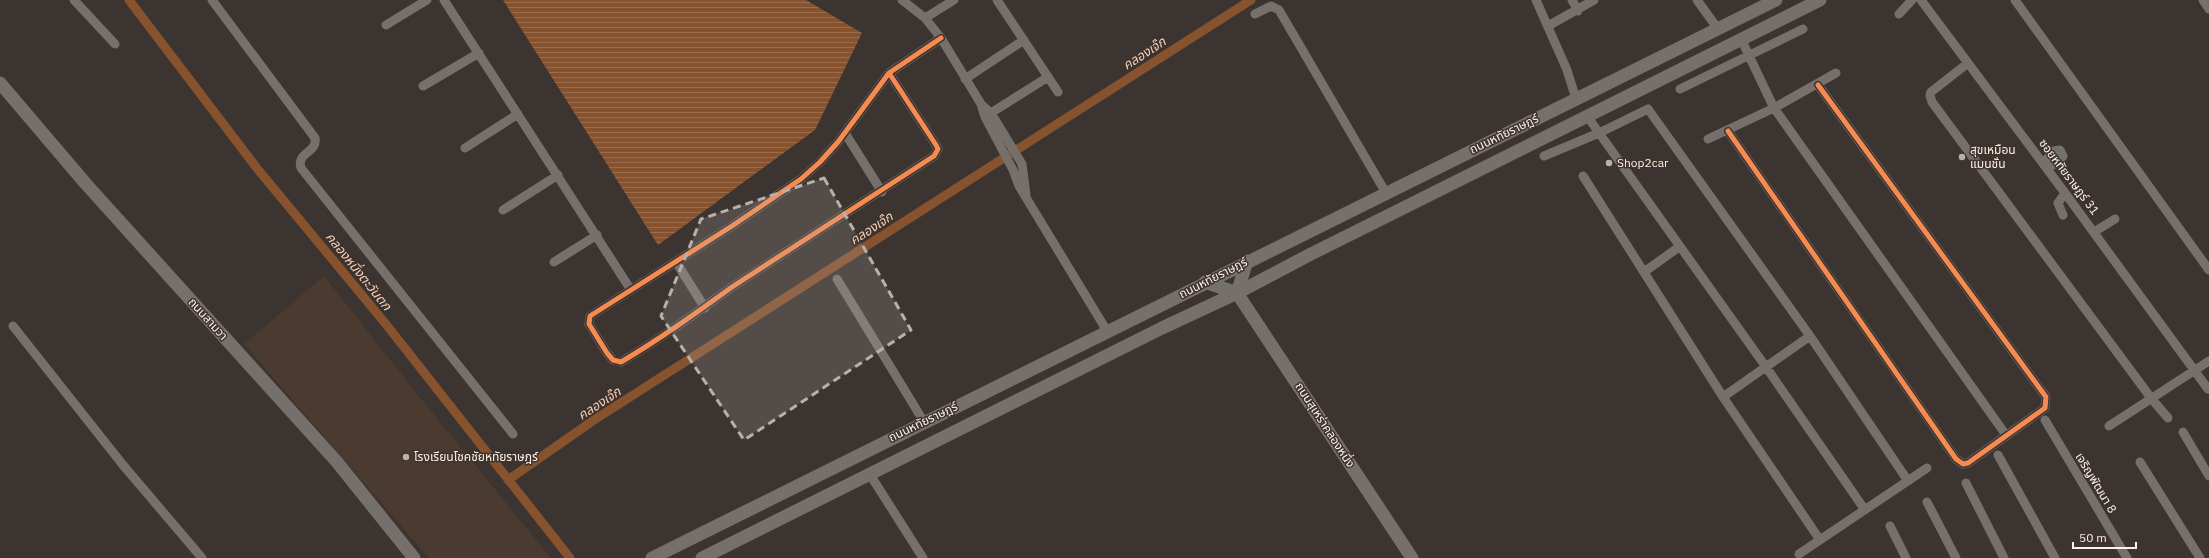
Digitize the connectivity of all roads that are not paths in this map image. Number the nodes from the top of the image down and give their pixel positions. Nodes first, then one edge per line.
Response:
1 (74, 0) edge
2 (212, 0) edge
3 (427, 0) edge
4 (444, 0) edge
5 (902, 0) edge
6 (954, 0) edge
7 (997, 0) edge
8 (1536, 0) edge
9 (1572, 0) edge
10 (1594, 0) edge
11 (1697, 0) edge
12 (1776, 0) edge
13 (1820, 0) edge
14 (1912, 0) edge
15 (1921, 0) edge
16 (2015, 0) edge
17 (2203, 0) edge
18 (2209, 9) edge
19 (1578, 11) junction
20 (1255, 14) dead end
21 (1899, 14) dead end
22 (925, 18) junction
23 (386, 25) dead end
24 (1548, 26) junction
25 (1718, 29) junction
26 (1803, 29) dead end
27 (942, 38) junction
28 (1741, 39) junction
29 (1024, 40) junction
30 (115, 44) dead end
31 (479, 54) junction
32 (1749, 56) junction
33 (1968, 63) junction
34 (890, 73) junction
35 (1836, 73) dead end
36 (1048, 77) junction
37 (965, 79) junction
38 (0, 83) edge
39 (1818, 85) junction
40 (423, 86) dead end
41 (1680, 89) dead end
42 (1058, 92) dead end
43 (1576, 99) junction
44 (1774, 108) junction
45 (518, 114) junction
46 (988, 115) junction
47 (1587, 116) junction
48 (1728, 131) junction
49 (845, 133) junction
50 (1599, 133) junction
51 (1708, 139) dead end
52 (1005, 143) junction
53 (464, 148) dead end
54 (1544, 156) dead end
55 (558, 176) junction
56 (1583, 176) dead end
57 (882, 192) junction
58 (2065, 192) junction
59 (1386, 193) junction
60 (1027, 200) junction
61 (503, 210) dead end
62 (2063, 215) dead end
63 (2115, 219) dead end
64 (2094, 232) junction
65 (596, 235) junction
66 (1679, 247) junction
67 (1247, 261) junction
68 (554, 262) dead end
69 (676, 262) junction
70 (2209, 270) edge
71 (1644, 272) junction
72 (837, 279) dead end
73 (1205, 282) junction
74 (631, 290) junction
75 (1237, 293) junction
76 (705, 308) junction
77 (13, 326) dead end
78 (1107, 331) junction
79 (1810, 336) junction
80 (2209, 361) edge
81 (1766, 367) junction
82 (2194, 370) junction
83 (2208, 389) edge
84 (1723, 397) junction
85 (2151, 398) junction
86 (2168, 418) dead end
87 (2045, 420) dead end
88 (924, 422) junction
89 (2109, 426) dead end
90 (2183, 432) dead end
91 (512, 434) dead end
92 (2006, 435) junction
93 (1998, 455) dead end
94 (2140, 462) dead end
95 (1927, 468) dead end
96 (869, 473) junction
97 (2209, 476) edge
98 (1908, 481) junction
99 (1966, 483) dead end
100 (1927, 502) dead end
101 (1865, 510) junction
102 (1890, 526) dead end
103 (1820, 540) junction
104 (1799, 554) dead end
105 (202, 558) edge
106 (414, 558) edge
107 (652, 558) edge
108 (702, 558) edge
109 (923, 558) edge
110 (1412, 558) edge
111 (1906, 558) edge
112 (1956, 558) edge
113 (2004, 558) edge
114 (2055, 558) edge
115 (2127, 558) edge
116 (2200, 558) edge

1 - 30 street
2 - 91 street
3 - 23 street
4 - 31 street
5 - 22 street
6 - 22 street
7 - 29 street
8 - 24 street
9 - 19 street
10 - 19 street
11 - 25 street
12 - 25 main road, ถนนหทัยราษฎร์
13 - 28 main road, ถนนหทัยราษฎร์
14 - 21 street
15 - 33 street, ซอยหทัยราษฎร์ 31
16 - 70 street
17 - 18 street
19 - 24 street
20 - 59 street
22 - 27 street
24 - 43 street
25 - 43 main road, ถนนหทัยราษฎร์
26 - 32 street
27 - 34 street
27 - 37 street
28 - 32 street
28 - 47 main road, ถนนหทัยราษฎร์
29 - 36 street
29 - 37 street
31 - 40 street
31 - 45 street
32 - 41 street
32 - 44 street
33 - 58 street, ซอยหทัยราษฎร์ 31
33 - 85 street
34 - 49 street
34 - 57 street
35 - 39 street
36 - 42 street
36 - 46 street
37 - 46 street
38 - 106 main road, ถนนสามวา
39 - 44 street
39 - 92 street
43 - 59 main road, ถนนหทัยราษฎร์
44 - 48 street
44 - 92 street
45 - 53 street
45 - 55 street
46 - 52 street
47 - 50 street
47 - 75 main road, ถนนหทัยราษฎร์
48 - 51 street
48 - 92 street
49 - 57 street
49 - 69 street
50 - 54 street
50 - 66 street
50 - 79 street
52 - 60 street
52 - 60 street
55 - 61 street
55 - 65 street
56 - 71 street
57 - 76 street
58 - 62 street
58 - 64 street, ซอยหทัยราษฎร์ 31
59 - 67 main road, ถนนหทัยราษฎร์
60 - 78 street
63 - 64 street
64 - 82 street, ซอยหทัยราษฎร์ 31
65 - 68 street
65 - 74 street
66 - 71 street
66 - 81 street
67 - 73 main road, ถนนหทัยราษฎร์
67 - 75 main road
69 - 74 street
69 - 76 street
71 - 84 street
72 - 88 street
73 - 75 main road
73 - 78 main road, ถนนหทัยราษฎร์
74 - 76 street
75 - 96 main road, ถนนหทัยราษฎร์
75 - 110 main road, ถนนสุเหร่าคลองหนึ่ง
77 - 105 street
78 - 88 main road, ถนนหทัยราษฎร์
79 - 81 street
79 - 98 street
80 - 82 street
81 - 84 street
81 - 101 street
82 - 83 street, ซอยหทัยราษฎร์ 31
82 - 85 street
84 - 103 street
85 - 86 street
85 - 89 street
87 - 115 street, เจริญพัฒนา 8
88 - 107 main road, ถนนหทัยราษฎร์
90 - 97 street
93 - 114 street
94 - 116 street
95 - 98 street
96 - 108 main road, ถนนหทัยราษฎร์
96 - 109 street
98 - 101 street
99 - 113 street
100 - 112 street
101 - 103 street
102 - 111 street
103 - 104 street

